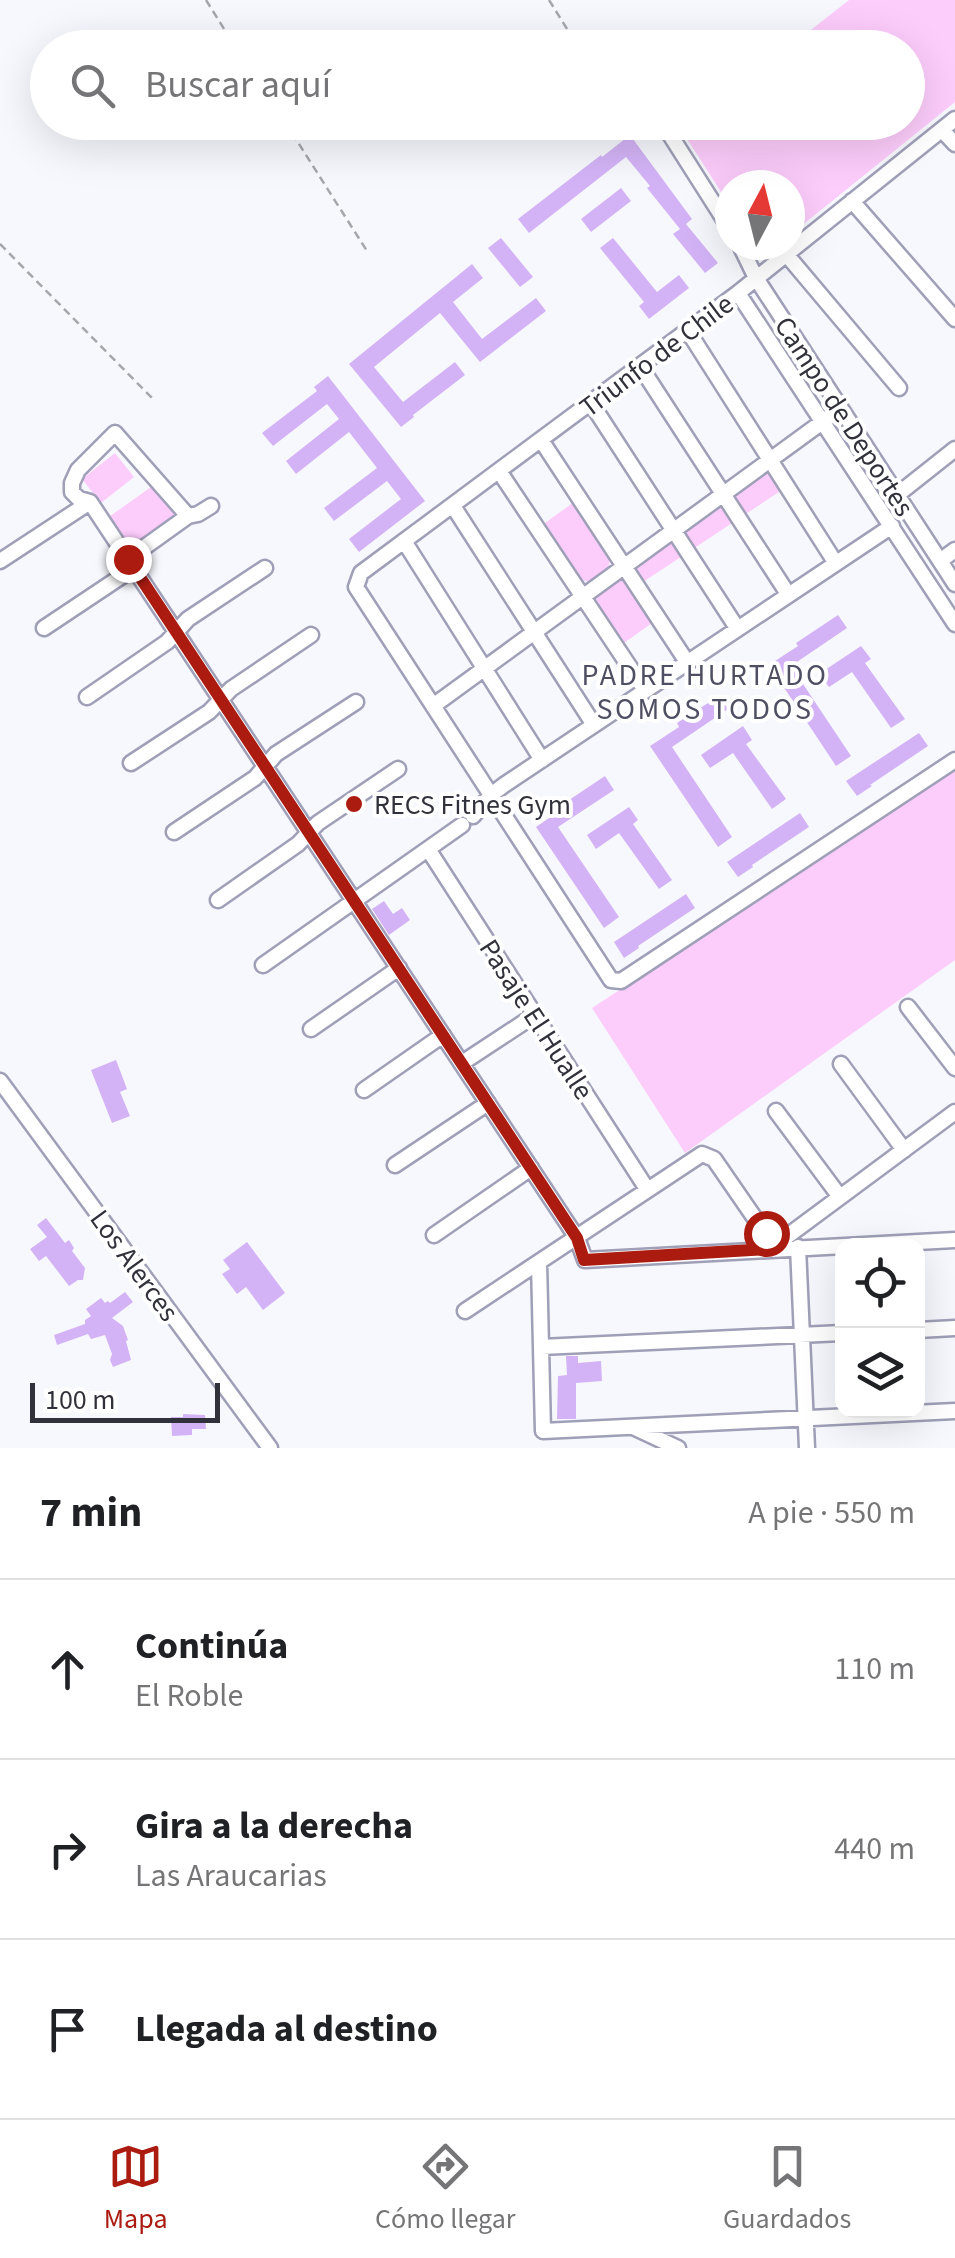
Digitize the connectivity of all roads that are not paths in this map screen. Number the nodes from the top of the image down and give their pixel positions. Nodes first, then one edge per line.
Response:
1 (955, 118) edge
2 (942, 130) junction
3 (673, 140) edge
4 (955, 144) edge
5 (852, 202) junction
6 (715, 205) edge
7 (805, 239) edge
8 (747, 260) edge
9 (778, 260) edge
10 (791, 260) edge
11 (756, 278) junction
12 (738, 294) junction
13 (955, 319) edge
14 (688, 331) junction
15 (640, 366) junction
16 (899, 388) dead end
17 (591, 403) junction
18 (840, 409) junction
19 (824, 420) junction
20 (541, 440) junction
21 (955, 448) edge
22 (770, 460) junction
23 (499, 471) junction
24 (723, 494) junction
25 (897, 495) junction
26 (90, 502) junction
27 (211, 506) dead end
28 (452, 506) junction
29 (188, 516) junction
30 (892, 526) junction
31 (673, 530) junction
32 (404, 541) junction
33 (955, 550) edge
34 (0, 561) edge
35 (940, 561) junction
36 (835, 562) junction
37 (130, 564) junction
38 (624, 566) junction
39 (266, 568) dead end
40 (955, 584) edge
41 (788, 594) junction
42 (583, 596) junction
43 (955, 624) edge
44 (44, 628) dead end
45 (737, 628) junction
46 (176, 632) junction
47 (534, 632) junction
48 (311, 635) dead end
49 (687, 662) junction
50 (484, 668) junction
51 (645, 690) junction
52 (86, 697) dead end
53 (221, 700) junction
54 (356, 702) dead end
55 (433, 706) junction
56 (594, 725) junction
57 (542, 760) junction
58 (955, 760) edge
59 (131, 763) dead end
60 (265, 766) junction
61 (398, 769) dead end
62 (491, 796) junction
63 (174, 832) dead end
64 (309, 833) junction
65 (428, 850) junction
66 (218, 900) dead end
67 (354, 900) junction
68 (262, 965) dead end
69 (398, 968) junction
70 (908, 1007) dead end
71 (535, 1015) junction
72 (311, 1029) dead end
73 (443, 1035) junction
74 (462, 1064) junction
75 (841, 1064) dead end
76 (955, 1068) edge
77 (0, 1081) edge
78 (364, 1090) dead end
79 (488, 1103) junction
80 (776, 1111) dead end
81 (955, 1112) edge
82 (904, 1150) junction
83 (395, 1165) dead end
84 (531, 1168) junction
85 (648, 1189) junction
86 (840, 1197) junction
87 (434, 1235) dead end
88 (577, 1238) junction
89 (955, 1240) edge
90 (798, 1247) junction
91 (770, 1249) junction
92 (540, 1262) junction
93 (465, 1311) dead end
94 (955, 1328) edge
95 (925, 1330) edge
96 (835, 1334) edge
97 (802, 1335) junction
98 (540, 1346) junction
99 (955, 1411) edge
100 (806, 1418) junction
101 (630, 1426) junction
102 (270, 1448) edge
103 (678, 1448) edge
104 (808, 1448) edge

1 - 2 street, Triunfo de Chile
2 - 4 street
2 - 5 street, Triunfo de Chile
3 - 6 street
5 - 7 street, Triunfo de Chile
5 - 13 street
8 - 11 street, Campo de Deportes
9 - 11 street, Triunfo de Chile
10 - 16 street
11 - 12 street, Triunfo de Chile
11 - 18 street, Campo de Deportes
12 - 14 street, Triunfo de Chile
12 - 19 street, Campo de Deportes
14 - 15 street, Triunfo de Chile
14 - 22 street
15 - 17 street, Triunfo de Chile
15 - 24 street
17 - 20 street, Triunfo de Chile
17 - 31 street
18 - 19 street
18 - 25 street, Campo de Deportes
19 - 22 street
19 - 30 street, Campo de Deportes
20 - 23 street, Triunfo de Chile
20 - 38 street
21 - 25 street
22 - 24 street
22 - 36 street
23 - 28 street, Triunfo de Chile
23 - 42 street
24 - 31 street
24 - 41 street
25 - 35 street, Campo de Deportes
26 - 29 street
26 - 34 street
26 - 37 street
27 - 29 street
28 - 32 street, Triunfo de Chile
28 - 47 street
29 - 37 street
30 - 36 street
30 - 43 street, Campo de Deportes
31 - 38 street
31 - 45 street
32 - 50 street
32 - 55 street, Triunfo de Chile
33 - 35 street
35 - 40 street, Campo de Deportes
36 - 41 street
37 - 44 street
37 - 46 street
38 - 42 street
38 - 49 street
39 - 46 street
41 - 45 street
42 - 47 street
42 - 51 street
45 - 49 street
46 - 52 street
46 - 53 street
47 - 50 street
47 - 56 street
48 - 53 street
49 - 51 street
50 - 55 street
50 - 57 street
51 - 56 street
53 - 59 street
53 - 60 street
54 - 60 street
55 - 62 street
56 - 57 street
57 - 62 street
58 - 62 street
60 - 63 street
60 - 64 street
61 - 64 street
62 - 65 street
64 - 66 street
64 - 67 street
65 - 67 street
65 - 71 street, Pasaje El Hualle
67 - 68 street
67 - 69 street
69 - 72 street
69 - 73 street
70 - 76 street
71 - 74 street
71 - 85 street, Pasaje El Hualle
73 - 74 street
73 - 78 street
74 - 79 street
75 - 82 street
77 - 102 street, Los Alerces
79 - 83 street
79 - 84 street
80 - 86 street
81 - 82 street
82 - 86 street
84 - 87 street
84 - 88 street
85 - 88 street
85 - 91 street
86 - 91 street
88 - 91 street
88 - 92 street
89 - 90 street
90 - 91 street
90 - 97 street
92 - 93 street
92 - 98 street
94 - 95 street
96 - 97 street
97 - 98 street
97 - 100 street
98 - 101 street
99 - 100 street
100 - 101 street
100 - 104 street
101 - 103 street

